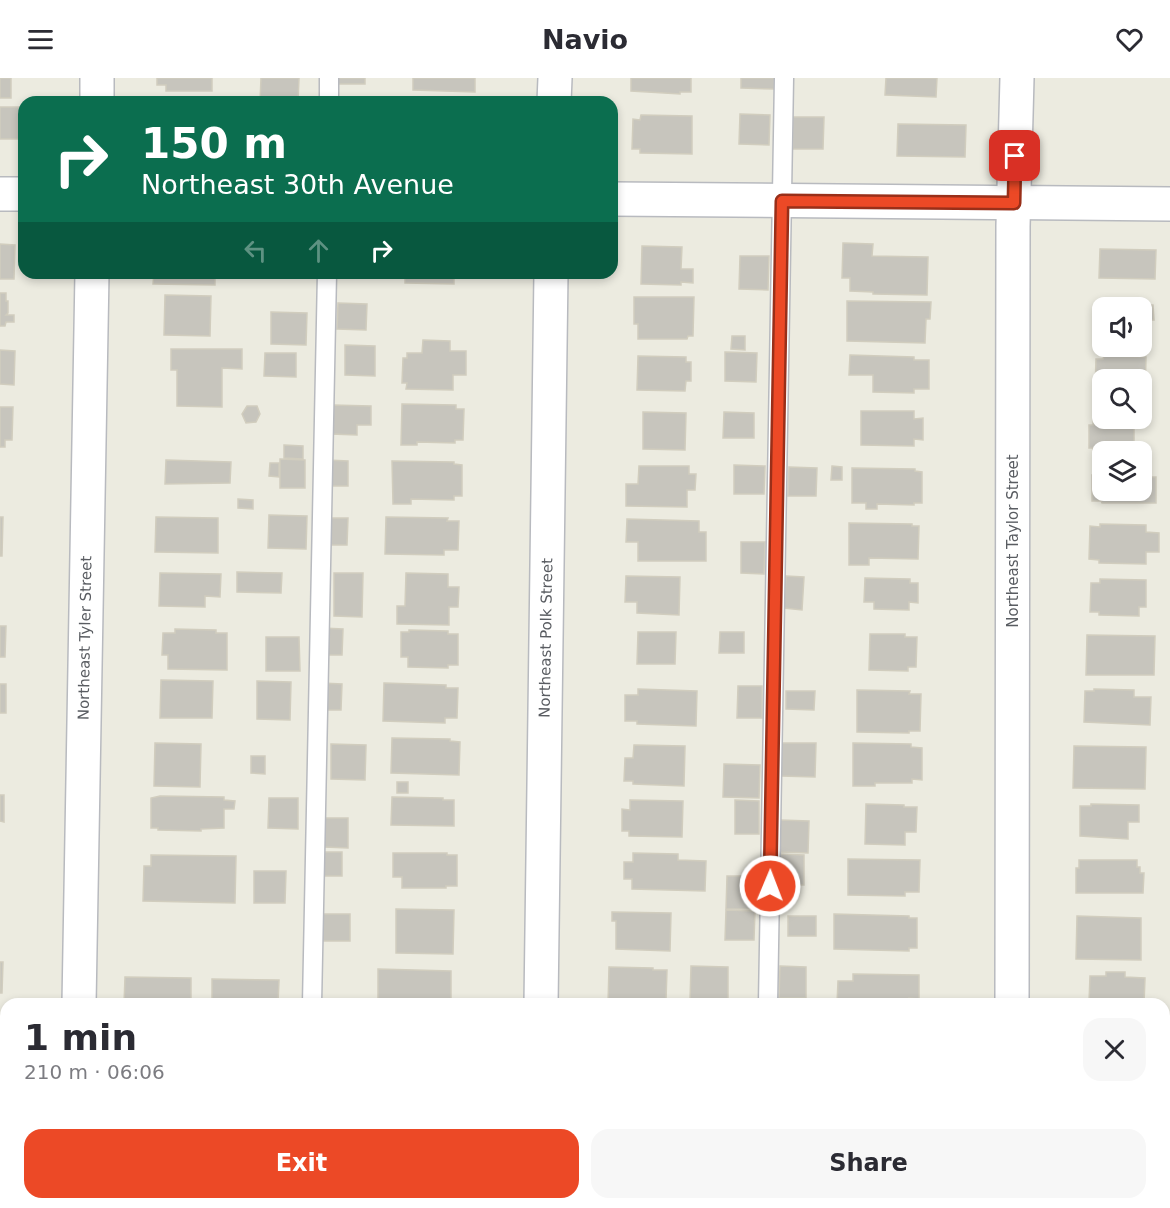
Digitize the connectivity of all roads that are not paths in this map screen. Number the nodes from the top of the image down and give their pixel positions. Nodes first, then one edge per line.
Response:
1 (97, 78) edge
2 (329, 78) edge
3 (555, 78) edge
4 (784, 78) edge
5 (1017, 78) edge
6 (97, 96) edge
7 (329, 96) edge
8 (554, 96) edge
9 (0, 194) edge
10 (18, 194) edge
11 (618, 199) edge
12 (782, 201) junction
13 (1014, 203) junction
14 (1170, 204) edge
15 (92, 279) edge
16 (327, 279) edge
17 (551, 279) edge
18 (79, 998) edge
19 (312, 998) edge
20 (542, 998) edge
21 (768, 998) edge
22 (1012, 998) edge

1 - 6 street
2 - 7 lane
3 - 8 street
4 - 12 lane
5 - 13 street, Northeast Taylor Street
9 - 10 street
11 - 12 street
12 - 13 street
12 - 21 lane
13 - 14 street
13 - 22 street, Northeast Taylor Street
15 - 18 street, Northeast Tyler Street
16 - 19 lane
17 - 20 street, Northeast Polk Street

